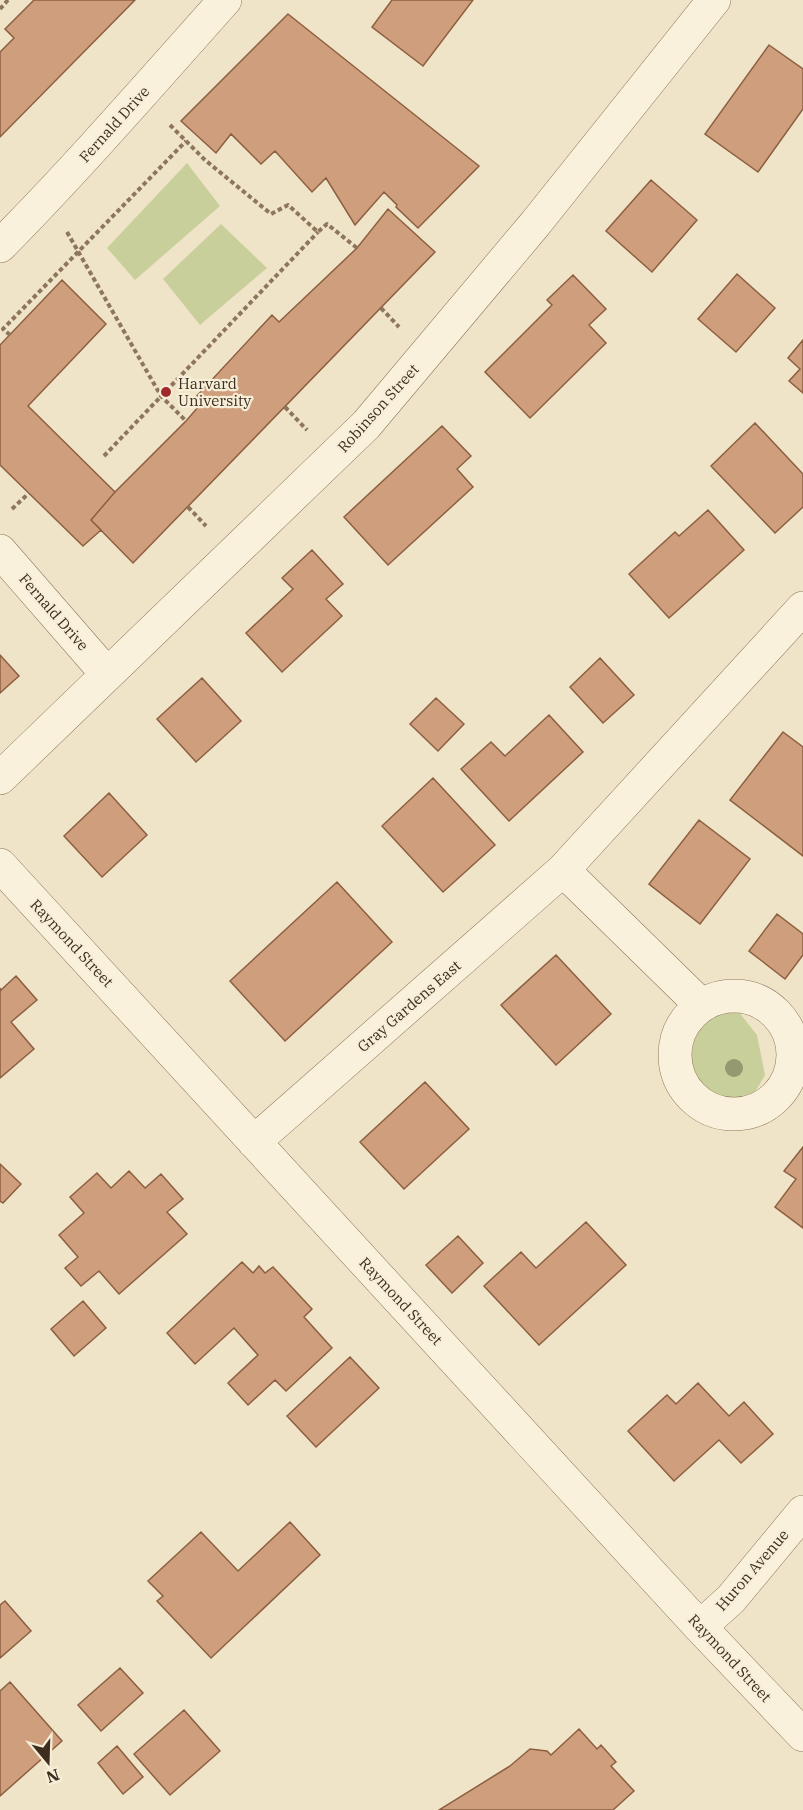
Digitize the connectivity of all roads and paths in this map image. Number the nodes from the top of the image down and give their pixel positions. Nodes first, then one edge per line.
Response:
1 (8, 0) edge
2 (225, 0) edge
3 (714, 0) edge
4 (0, 9) edge
5 (170, 125) dead end
6 (186, 141) junction
7 (318, 232) junction
8 (67, 233) dead end
9 (0, 246) edge
10 (357, 248) dead end
11 (78, 252) junction
12 (381, 308) dead end
13 (2, 327) edge
14 (403, 332) dead end
15 (10, 335) dead end
16 (161, 396) junction
17 (285, 407) dead end
18 (186, 421) dead end
19 (308, 431) dead end
20 (104, 456) dead end
21 (29, 493) dead end
22 (188, 507) dead end
23 (12, 509) dead end
24 (211, 532) dead end
25 (0, 551) edge
26 (803, 608) edge
27 (107, 674) junction
28 (0, 778) edge
29 (0, 865) edge
30 (563, 870) junction
31 (701, 1005) dead end
32 (254, 1142) junction
33 (803, 1512) edge
34 (700, 1627) junction
35 (803, 1735) edge

1 - 4 path
2 - 9 street, Fernald Drive
3 - 27 street, Robinson Street
5 - 6 path
6 - 7 path
6 - 11 path
7 - 10 path
7 - 16 path
8 - 11 path
11 - 13 path
11 - 16 path
12 - 14 path
13 - 15 path
16 - 18 path
16 - 20 path
17 - 19 path
21 - 23 path
22 - 24 path
25 - 27 street, Fernald Drive
26 - 30 street, Gray Gardens East
27 - 28 street, Robinson Street
29 - 32 street, Raymond Street
30 - 31 street
30 - 32 street, Gray Gardens East
32 - 34 street, Raymond Street
33 - 34 street, Huron Avenue
34 - 35 street, Raymond Street

